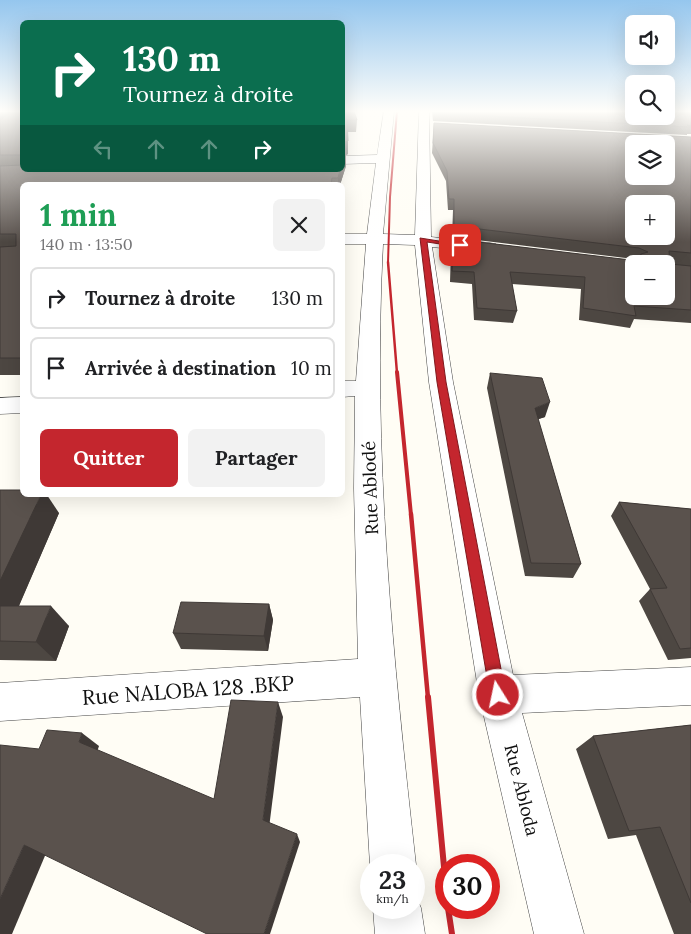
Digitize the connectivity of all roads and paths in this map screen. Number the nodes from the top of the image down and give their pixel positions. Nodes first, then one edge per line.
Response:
1 (381, 155) edge
2 (428, 155) edge
3 (380, 159) junction
4 (345, 160) edge
5 (374, 238) junction
6 (345, 239) edge
7 (423, 240) junction
8 (511, 251) edge
9 (354, 388) edge
10 (20, 404) edge
11 (0, 406) edge
12 (376, 677) junction
13 (691, 686) edge
14 (498, 695) junction
15 (0, 702) edge
16 (393, 854) edge
17 (398, 919) edge
18 (400, 934) edge
19 (559, 934) edge

1 - 3 street, Rue Ablodé
2 - 7 street, Rue Abloda
3 - 4 street
3 - 5 street, Rue Ablodé
5 - 6 street
5 - 7 street
5 - 9 street, Rue Ablodé
7 - 8 street
7 - 14 street, Rue Abloda
9 - 12 street, Rue Ablodé
10 - 11 street
12 - 15 street, Rue NALOBA 128 .BKP
12 - 16 street, Rue Ablodé
13 - 14 street
14 - 19 street, Rue Abloda
17 - 18 street

